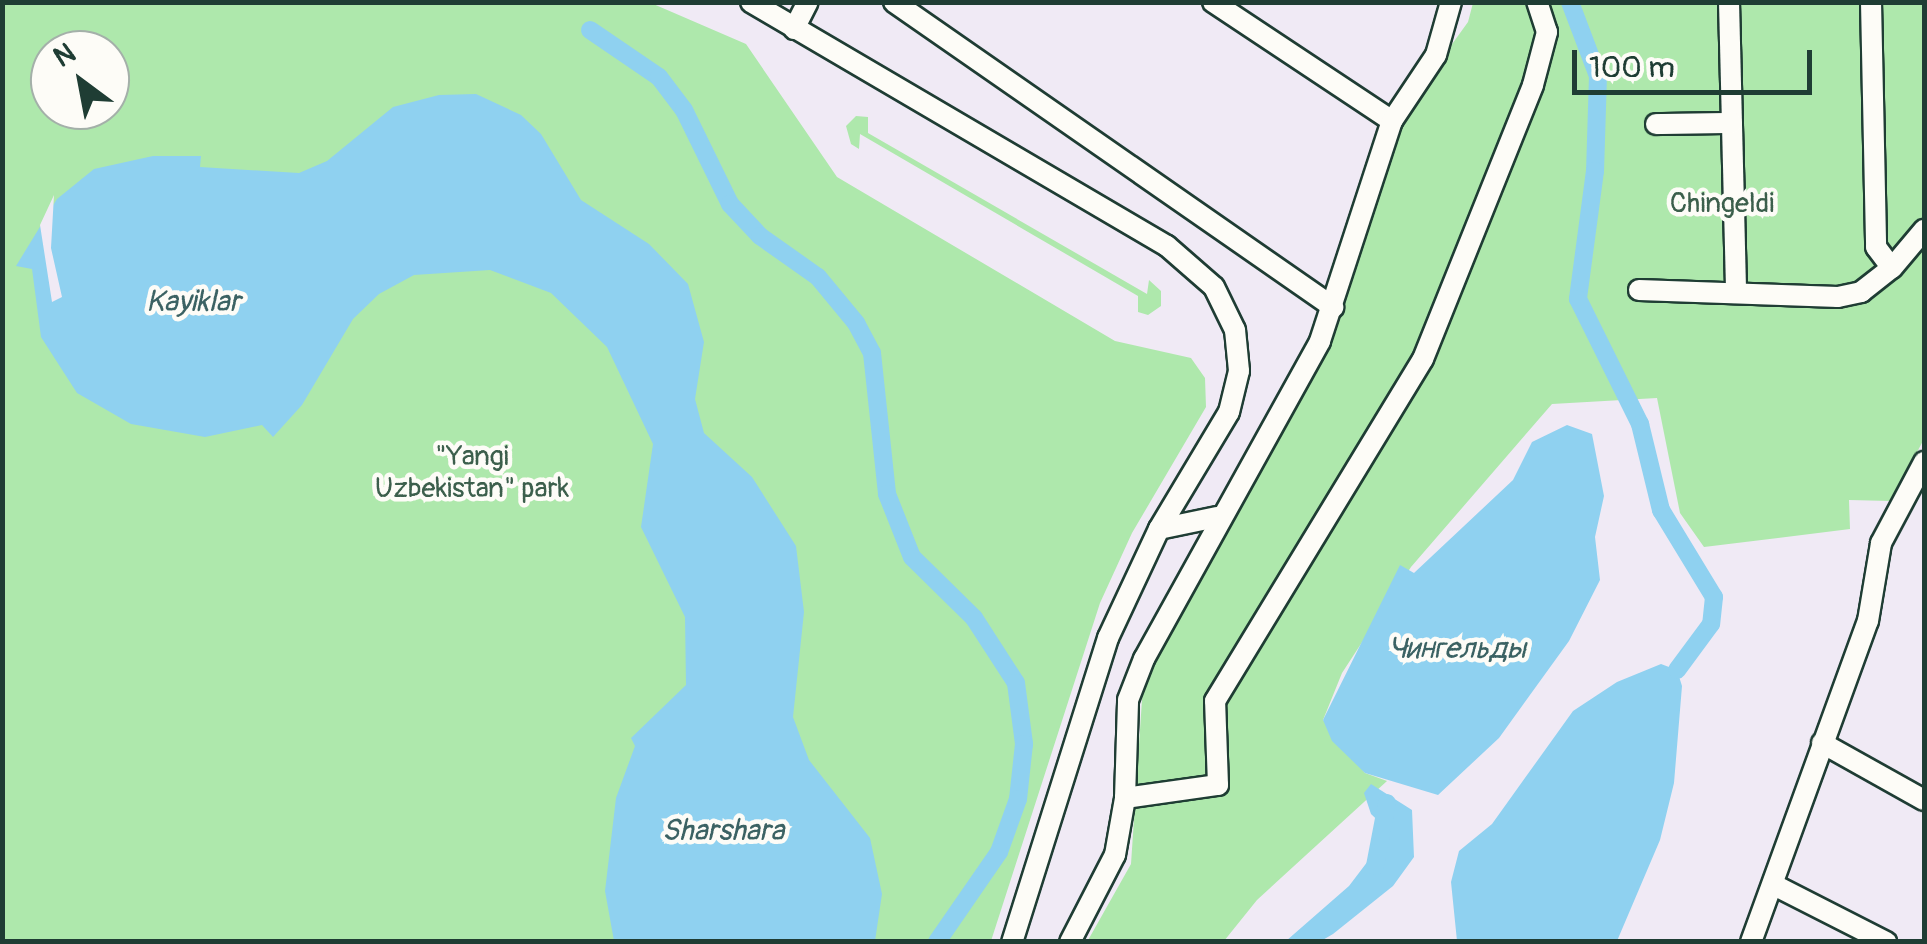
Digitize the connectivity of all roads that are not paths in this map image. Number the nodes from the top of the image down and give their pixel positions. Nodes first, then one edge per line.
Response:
1 (751, 2) edge
2 (808, 2) edge
3 (894, 2) edge
4 (1213, 2) edge
5 (1451, 2) edge
6 (1537, 2) edge
7 (1729, 2) edge
8 (1871, 2) edge
9 (794, 28) junction
10 (1392, 120) junction
11 (1732, 123) junction
12 (1656, 124) dead end
13 (1924, 230) edge
14 (1892, 268) junction
15 (1639, 290) dead end
16 (1736, 293) junction
17 (1333, 307) junction
18 (1924, 462) edge
19 (1217, 517) junction
20 (1159, 529) junction
21 (1822, 743) junction
22 (1125, 798) junction
23 (1924, 800) edge
24 (1774, 885) junction
25 (1012, 942) edge
26 (1070, 942) edge
27 (1751, 942) edge
28 (1886, 942) edge

1 - 9 street
2 - 9 street
3 - 17 street
4 - 10 street
5 - 10 street
6 - 22 street
7 - 11 street
8 - 14 street
9 - 20 street
10 - 17 street
11 - 12 street
11 - 16 street
13 - 14 street
14 - 16 street
15 - 16 street
17 - 19 street
18 - 21 street
19 - 20 street
19 - 22 street
20 - 25 street
21 - 23 street
21 - 24 street
22 - 26 street
24 - 27 street
24 - 28 street

